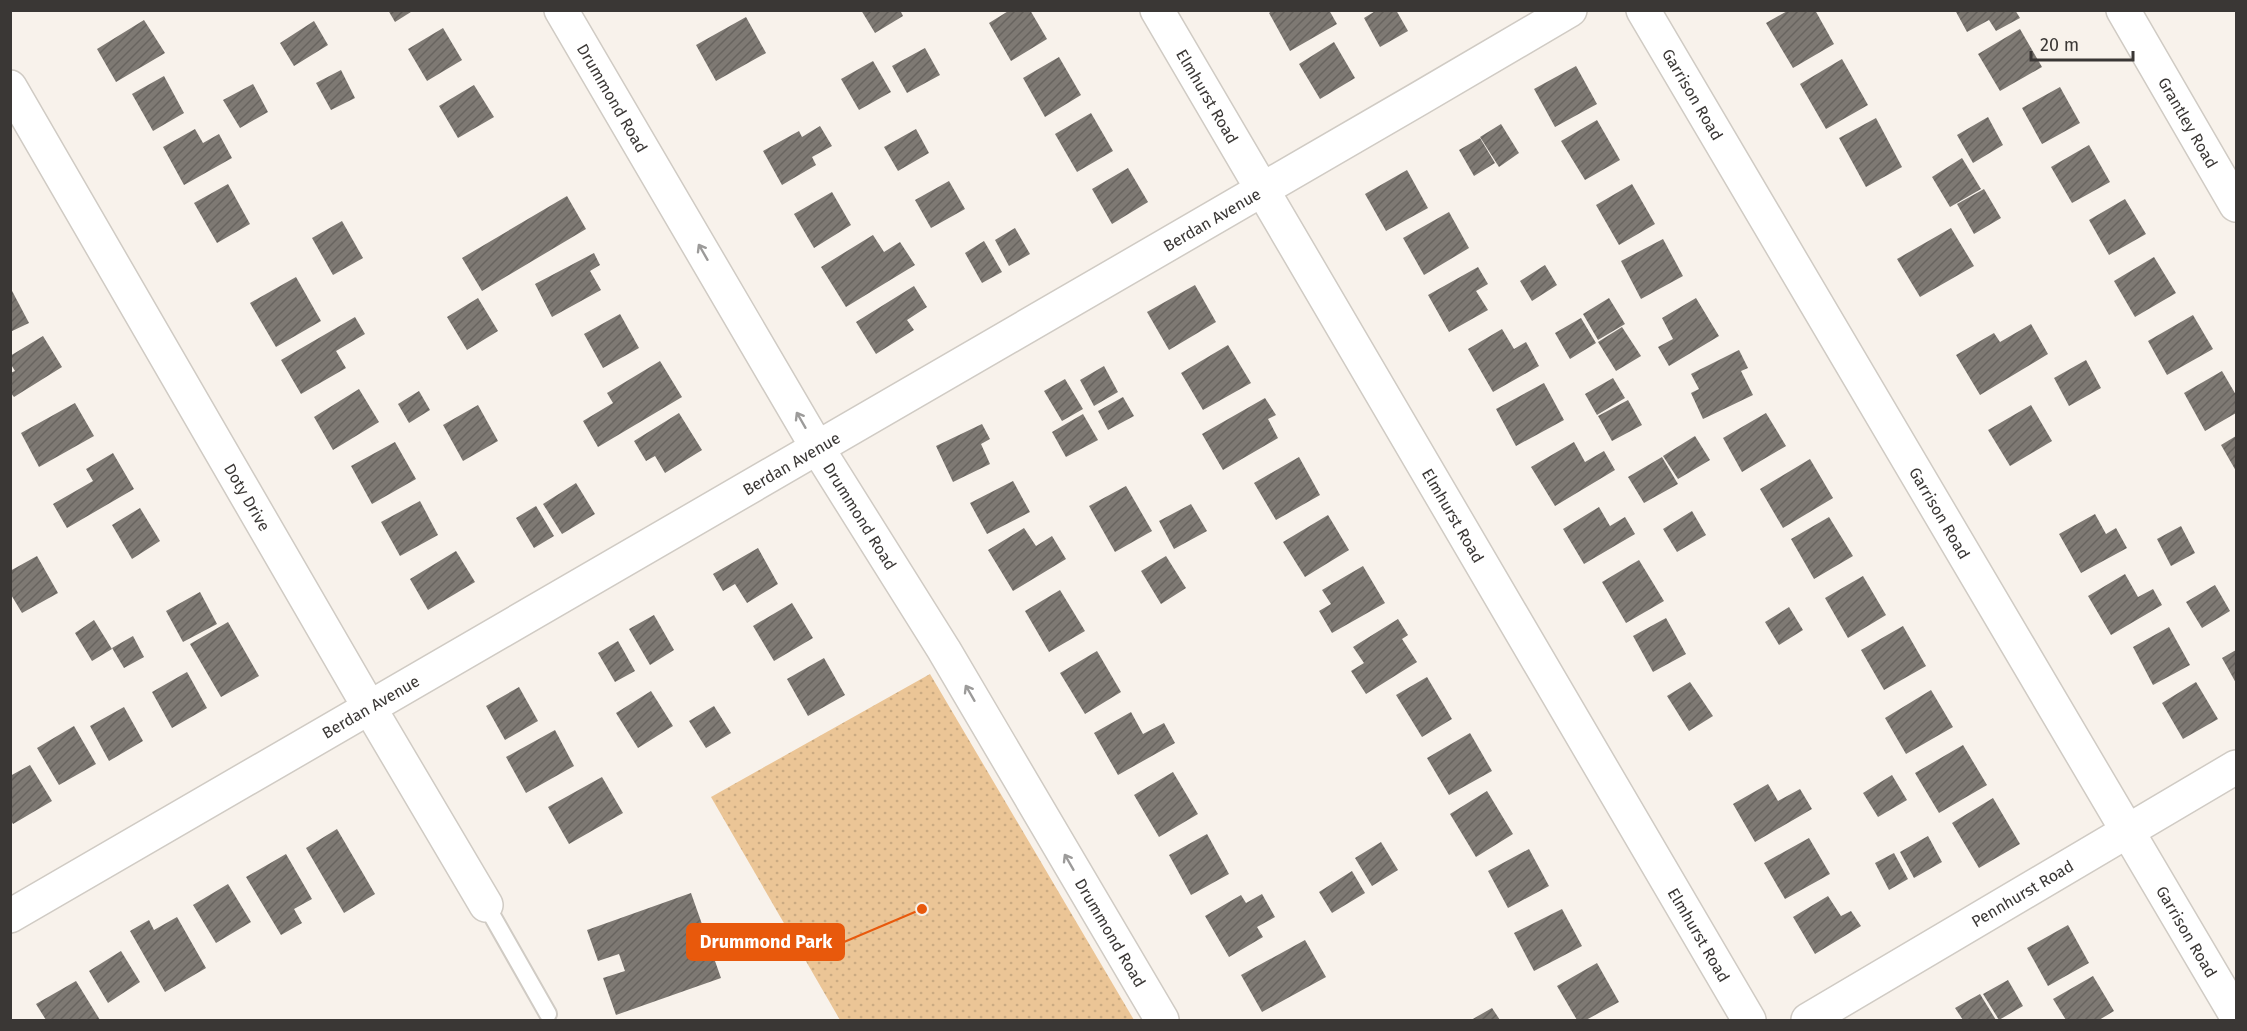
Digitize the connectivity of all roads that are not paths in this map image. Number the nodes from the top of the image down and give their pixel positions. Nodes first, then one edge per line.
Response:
1 (561, 10) edge
2 (1157, 10) edge
3 (1570, 10) edge
4 (1643, 10) edge
5 (2123, 10) edge
6 (10, 87) edge
7 (1264, 191) junction
8 (2236, 205) edge
9 (818, 448) junction
10 (369, 707) junction
11 (2236, 767) edge
12 (2128, 832) junction
13 (486, 905) joint
14 (10, 916) edge
15 (548, 1014) dead end
16 (2236, 1015) edge
17 (1162, 1020) edge
18 (1749, 1020) edge
19 (1808, 1020) edge

9 -> 1 street, Drummond Road
2 - 7 street, Elmhurst Road
3 - 7 street, Berdan Avenue
4 - 12 street, Garrison Road
5 - 8 street, Grantley Road
6 - 10 street, Doty Drive
7 - 9 street, Berdan Avenue
7 - 18 street, Elmhurst Road
9 - 10 street, Berdan Avenue
17 -> 9 street, Drummond Road
10 - 13 street, Doty Drive
10 - 14 street, Berdan Avenue
11 - 12 street, Pennhurst Road
12 - 16 street, Garrison Road
12 - 19 street, Pennhurst Road
13 - 15 lane

